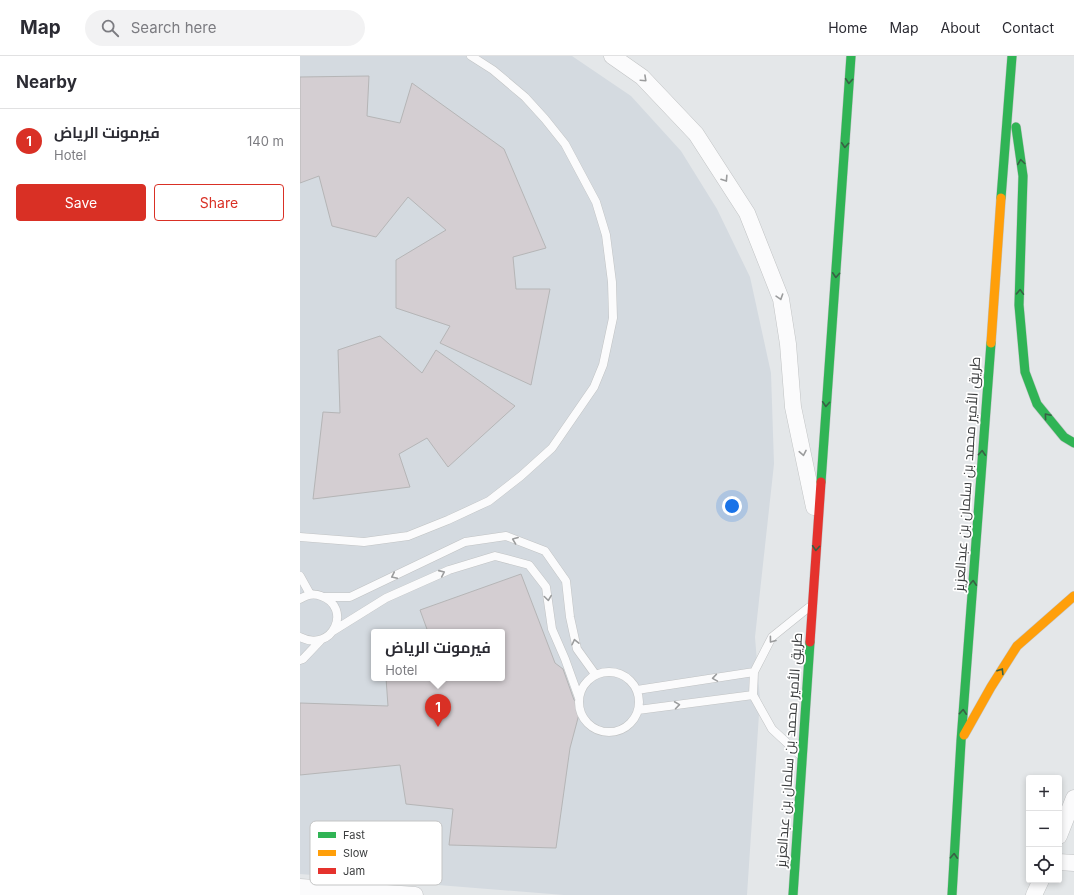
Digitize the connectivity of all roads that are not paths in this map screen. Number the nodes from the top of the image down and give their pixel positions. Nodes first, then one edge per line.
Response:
1 (471, 56) edge
2 (612, 56) edge
3 (851, 56) edge
4 (1012, 56) edge
5 (1010, 82) junction
6 (1074, 443) edge
7 (818, 528) junction
8 (300, 537) edge
9 (300, 576) edge
10 (310, 594) junction
11 (1074, 596) edge
12 (325, 597) junction
13 (300, 599) edge
14 (812, 605) junction
15 (333, 631) junction
16 (300, 637) edge
17 (321, 640) junction
18 (300, 660) edge
19 (754, 672) junction
20 (596, 674) junction
21 (637, 690) junction
22 (753, 694) junction
23 (579, 698) junction
24 (638, 710) junction
25 (961, 741) junction
26 (801, 757) junction
27 (1074, 798) edge
28 (1062, 828) edge
29 (1062, 862) edge
30 (1074, 863) edge
31 (1040, 883) edge
32 (300, 886) edge
33 (791, 892) edge
34 (415, 895) edge
35 (952, 895) edge
36 (1034, 895) edge

1 - 8 lane
2 -> 7 street
3 -> 7 main road, طريق الأمير محمد بن سلمان بن عبدالعزيز
4 - 5 main road, طريق الأمير محمد بن سلمان بن عبدالعزيز
6 -> 5 main road
25 -> 5 main road, طريق الأمير محمد بن سلمان بن عبدالعزيز
7 -> 14 main road, طريق الأمير محمد بن سلمان بن عبدالعزيز
9 - 10 lane
10 - 12 lane
10 - 13 lane
25 -> 11 main road
12 - 15 lane
20 -> 12 lane
14 -> 19 lane
14 - 26 main road, طريق الأمير محمد بن سلمان بن عبدالعزيز
15 - 17 lane
15 -> 23 lane
16 - 17 lane
17 - 18 lane
19 -> 21 lane
19 - 22 lane
20 - 21 lane
20 - 23 lane
21 - 24 lane
24 -> 22 lane
22 - 26 lane
23 - 24 lane
35 -> 25 main road, طريق الأمير محمد بن سلمان بن عبدالعزيز
26 - 33 main road, طريق الأمير محمد بن سلمان بن عبدالعزيز
27 - 28 street
29 - 30 street
31 - 36 street
32 - 34 street

